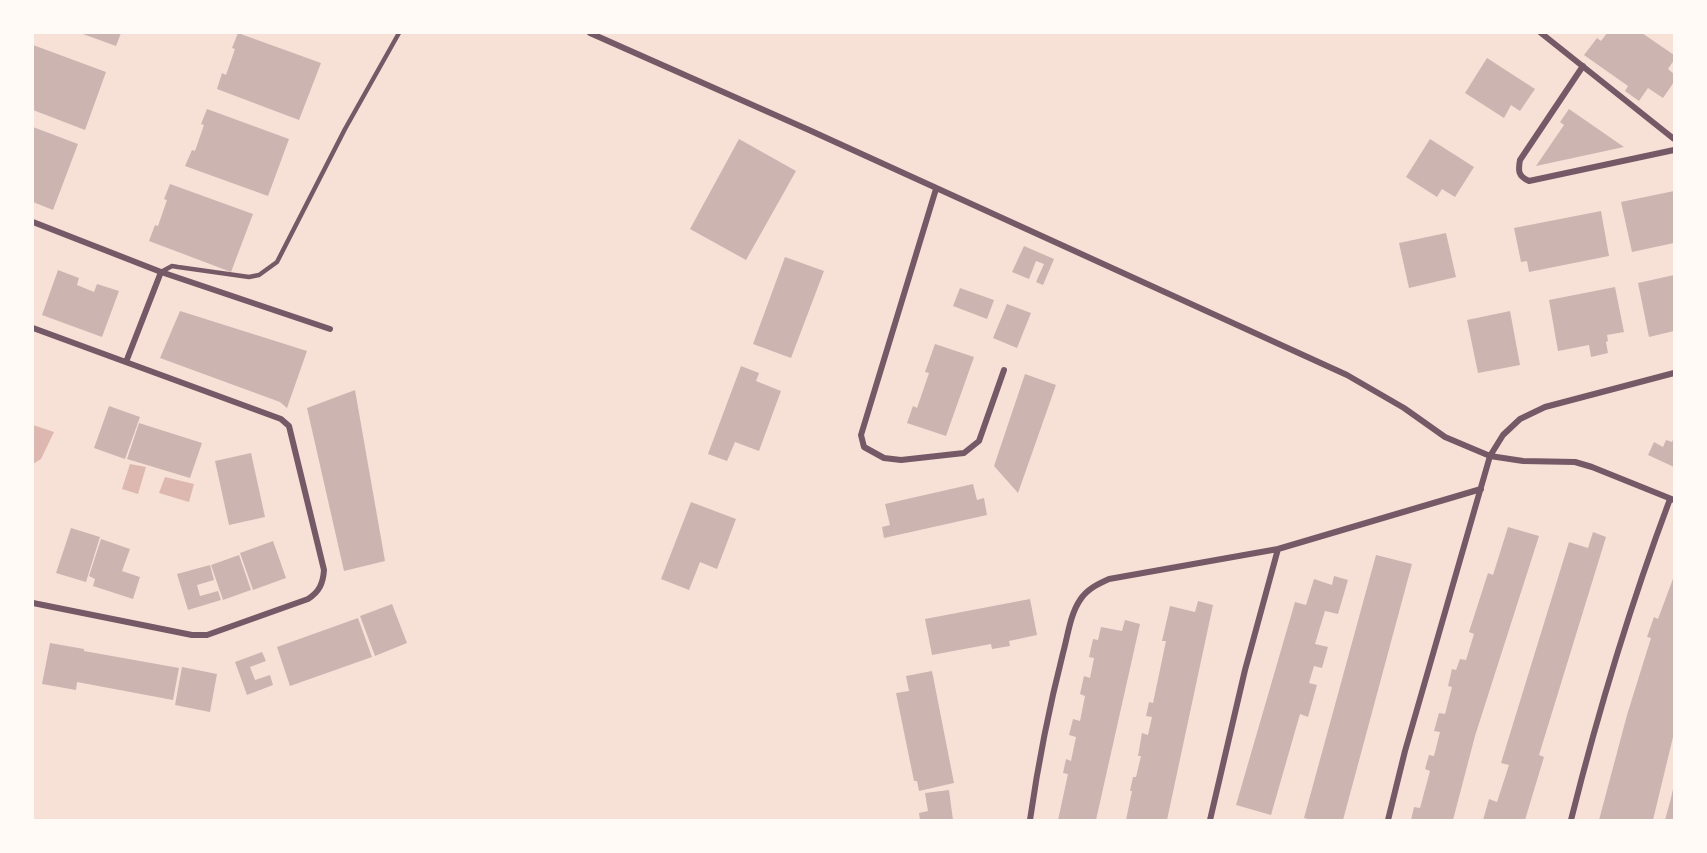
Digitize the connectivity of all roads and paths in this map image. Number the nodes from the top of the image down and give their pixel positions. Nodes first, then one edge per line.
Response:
1 (399, 33) edge
2 (590, 33) edge
3 (1541, 33) edge
4 (1583, 66) junction
5 (1674, 139) edge
6 (1674, 150) edge
7 (936, 189) junction
8 (33, 222) edge
9 (160, 272) junction
10 (33, 328) edge
11 (330, 329) dead end
12 (126, 362) junction
13 (1004, 370) dead end
14 (1674, 373) edge
15 (1490, 456) junction
16 (1481, 489) junction
17 (1672, 500) edge
18 (1278, 549) junction
19 (33, 603) edge
20 (1030, 820) edge
21 (1210, 820) edge
22 (1388, 820) edge
23 (1571, 820) edge

1 - 9 lane
2 - 7 street
3 - 4 street
4 - 5 street
4 - 6 street
7 - 13 street
7 - 15 street
8 - 9 street
9 - 11 street
9 - 12 street
10 - 12 street
12 - 19 street
14 - 15 street
15 - 16 street
15 - 17 street
16 - 18 street
16 - 22 street
17 - 23 street
18 - 20 street
18 - 21 street

